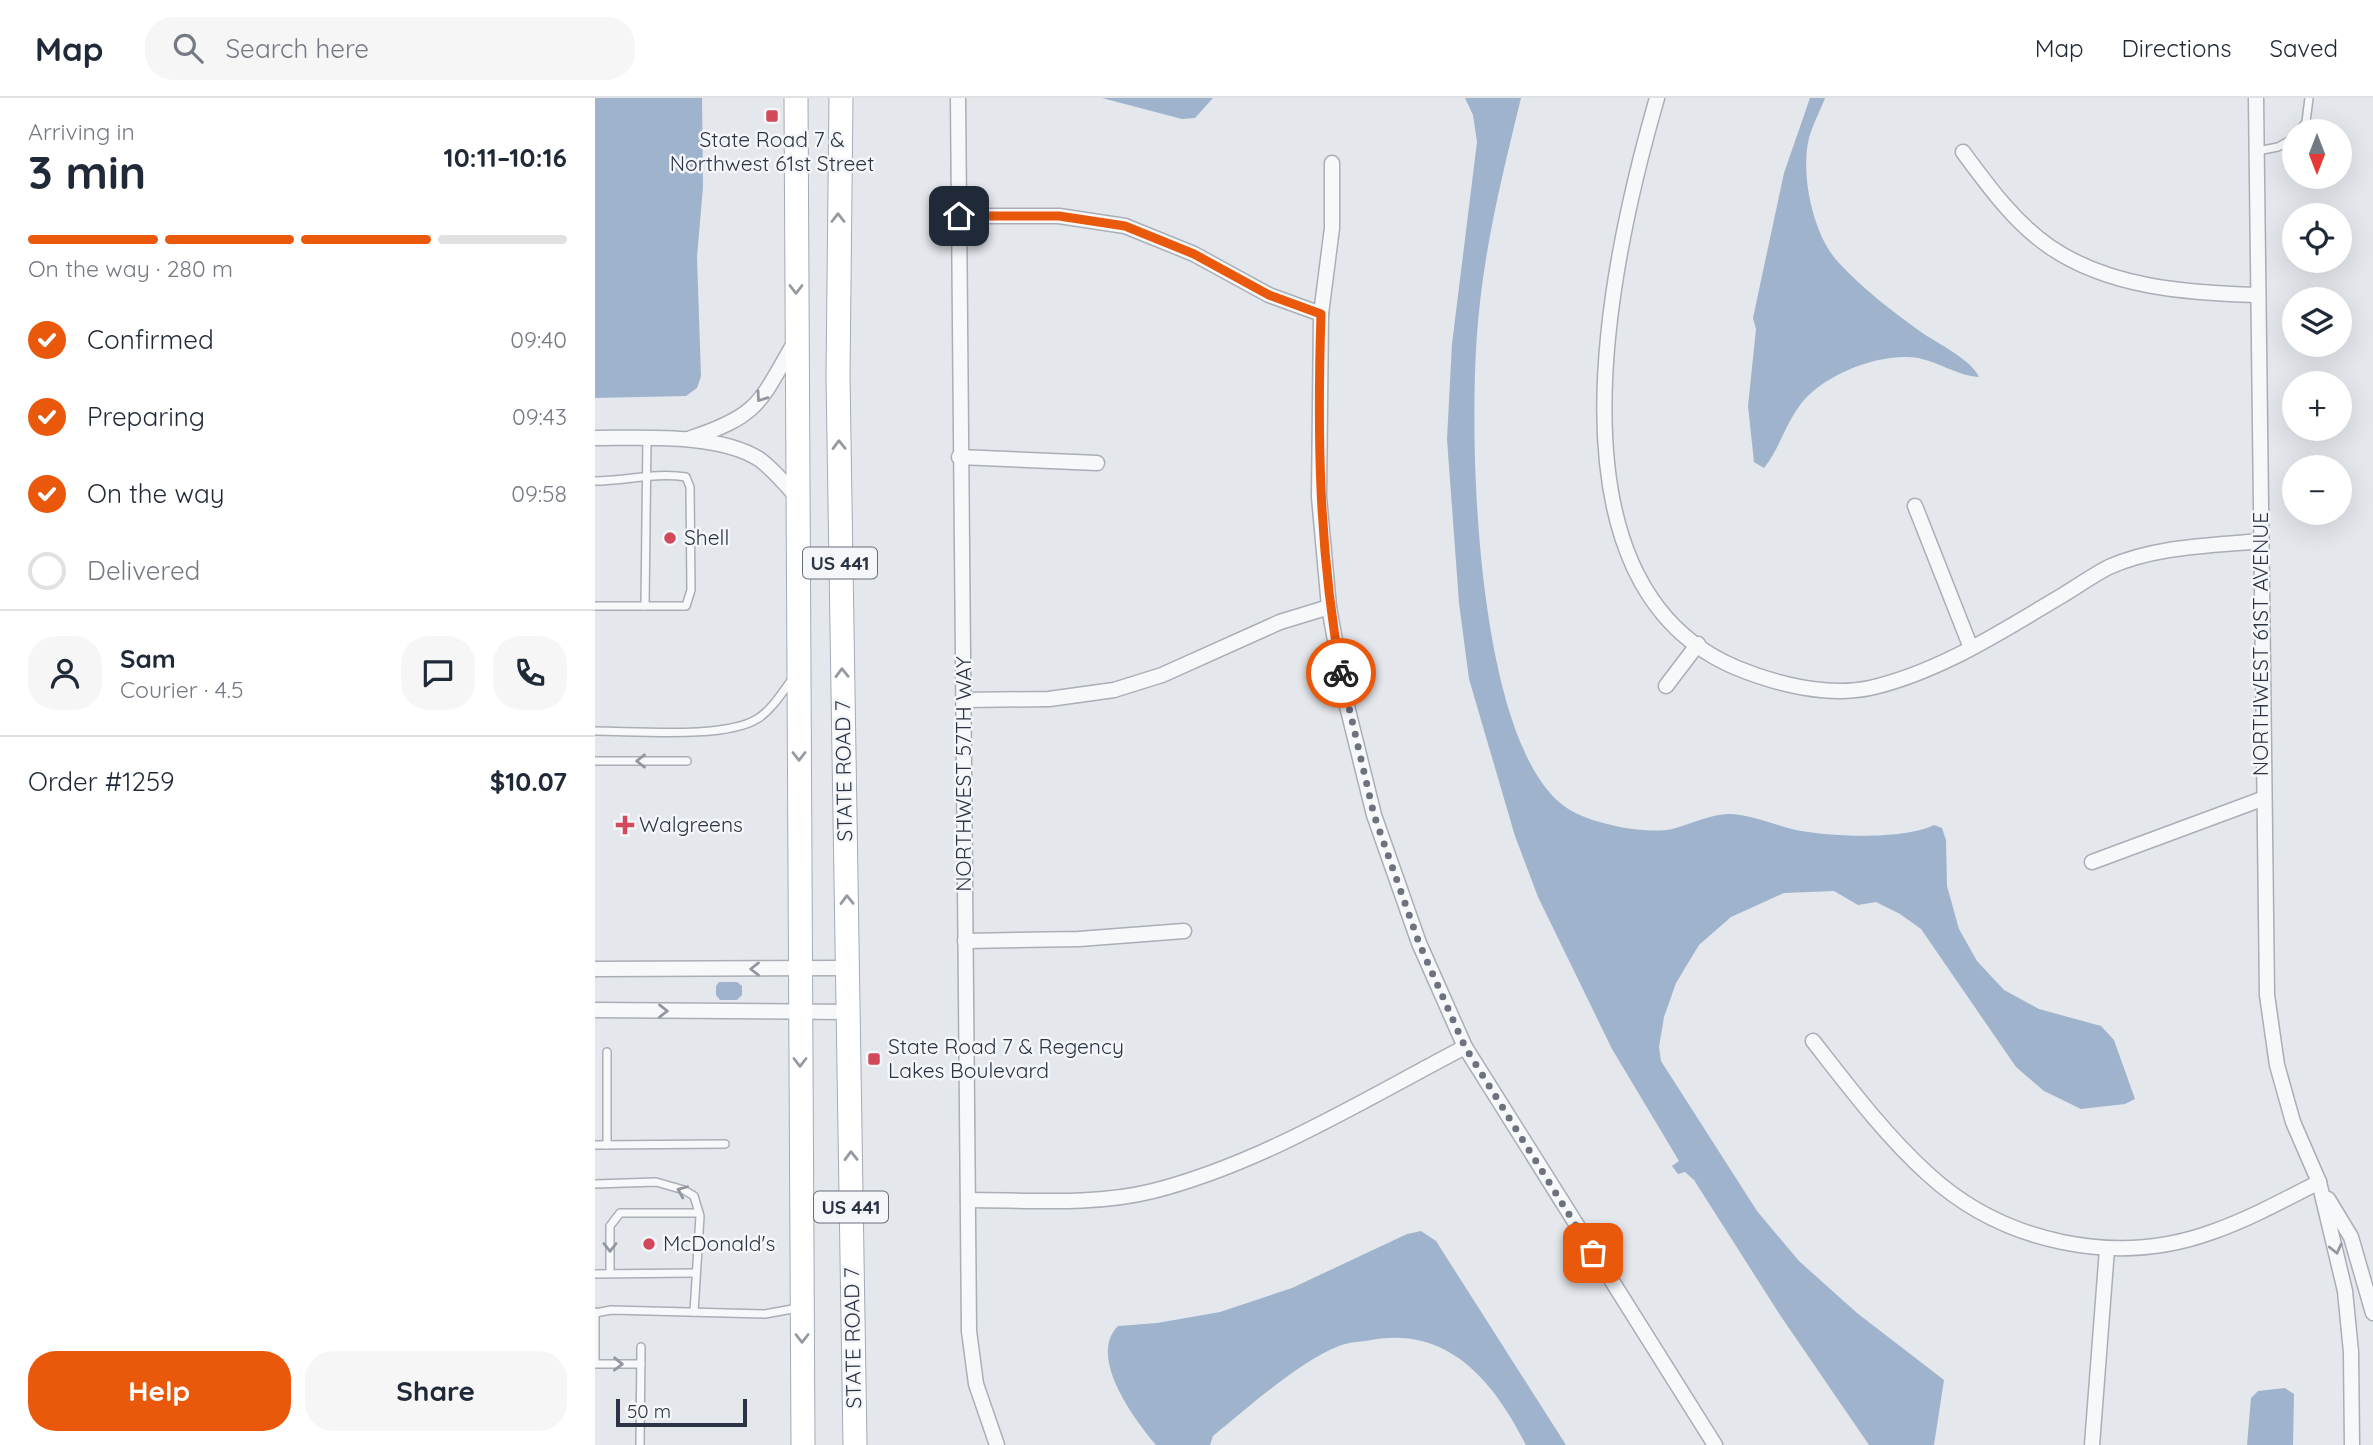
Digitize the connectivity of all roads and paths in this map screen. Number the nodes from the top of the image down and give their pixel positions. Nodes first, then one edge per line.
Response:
1 (796, 98) edge
2 (841, 98) edge
3 (958, 98) edge
4 (1657, 98) edge
5 (2256, 98) edge
6 (2309, 98) edge
7 (2306, 119) edge
8 (2282, 145) edge
9 (2257, 151) junction
10 (1963, 152) dead end
11 (1332, 163) dead end
12 (959, 216) junction
13 (2258, 295) junction
14 (1321, 314) junction
15 (796, 339) junction
16 (595, 439) edge
17 (647, 439) junction
18 (689, 439) junction
19 (959, 457) junction
20 (1097, 463) dead end
21 (647, 477) junction
22 (595, 481) edge
23 (797, 497) junction
24 (1915, 506) dead end
25 (2261, 541) junction
26 (595, 606) edge
27 (645, 606) junction
28 (1329, 607) junction
29 (1698, 644) junction
30 (1971, 648) junction
31 (798, 672) junction
32 (1666, 686) dead end
33 (964, 700) junction
34 (595, 731) edge
35 (595, 761) edge
36 (687, 761) dead end
37 (2262, 799) junction
38 (2092, 862) dead end
39 (1184, 931) dead end
40 (965, 941) junction
41 (848, 968) junction
42 (595, 969) edge
43 (800, 969) junction
44 (595, 1010) edge
45 (800, 1012) junction
46 (848, 1012) junction
47 (1812, 1041) dead end
48 (1465, 1047) junction
49 (607, 1052) dead end
50 (725, 1144) dead end
51 (595, 1145) edge
52 (607, 1145) junction
53 (2319, 1182) junction
54 (595, 1184) edge
55 (968, 1200) junction
56 (699, 1213) junction
57 (2107, 1249) junction
58 (610, 1272) junction
59 (694, 1273) junction
60 (595, 1274) edge
61 (802, 1307) junction
62 (694, 1312) junction
63 (595, 1313) edge
64 (2373, 1313) edge
65 (641, 1347) dead end
66 (595, 1363) edge
67 (641, 1364) junction
68 (640, 1445) edge
69 (803, 1445) edge
70 (855, 1445) edge
71 (997, 1445) edge
72 (1715, 1445) edge
73 (2092, 1445) edge
74 (2352, 1445) edge

1 -> 15 main road, US 441
41 -> 2 main road, STATE ROAD 7 / US 441
3 - 12 street, NORTHWEST 57TH WAY
4 - 29 street
5 - 9 street, NORTHWEST 61ST AVENUE
6 - 7 lane
8 - 9 lane
9 - 13 street, NORTHWEST 61ST AVENUE
10 - 13 street
11 - 14 street
12 - 14 street
12 - 19 street, NORTHWEST 57TH WAY
13 - 25 street, NORTHWEST 61ST AVENUE
14 - 28 street
15 -> 18 street
15 - 23 main road, US 441
16 - 17 street
17 - 18 street
17 - 21 lane
18 - 23 street
19 - 20 street
19 - 33 street, NORTHWEST 57TH WAY
21 - 22 lane
21 - 27 lane
21 - 27 lane
23 - 31 main road, US 441
24 - 30 street
25 - 30 street
25 - 37 street, NORTHWEST 61ST AVENUE
26 - 27 lane
28 - 33 street
28 - 48 street
29 - 30 street
29 - 32 street
31 - 34 lane
31 -> 43 main road, US 441
33 - 40 street, NORTHWEST 57TH WAY
36 -> 35 lane
37 - 38 street
37 - 53 street, NORTHWEST 61ST AVENUE
39 - 40 street
40 - 55 street, NORTHWEST 57TH WAY
41 - 43 street
41 - 46 main road, STATE ROAD 7 / US 441
43 -> 42 street
43 - 45 main road, US 441
44 -> 45 street
45 - 46 street
45 -> 61 main road, US 441
70 -> 46 main road, STATE ROAD 7 / US 441
47 - 57 street
48 - 55 street
48 - 72 street
49 - 52 lane
50 - 52 lane
51 - 52 lane
53 - 57 street
53 - 64 street, NORTHWEST 61ST AVENUE
53 -> 74 street, NORTHWEST 61ST AVENUE
56 -> 54 lane
55 - 71 street, NORTHWEST 57TH WAY
56 -> 58 lane
56 - 59 lane
57 - 73 street
58 - 59 lane
58 - 60 lane
59 - 62 lane
61 - 62 lane
61 -> 69 main road, US 441
62 - 63 lane
63 - 66 lane
65 - 67 lane
66 -> 67 lane
67 - 68 lane

